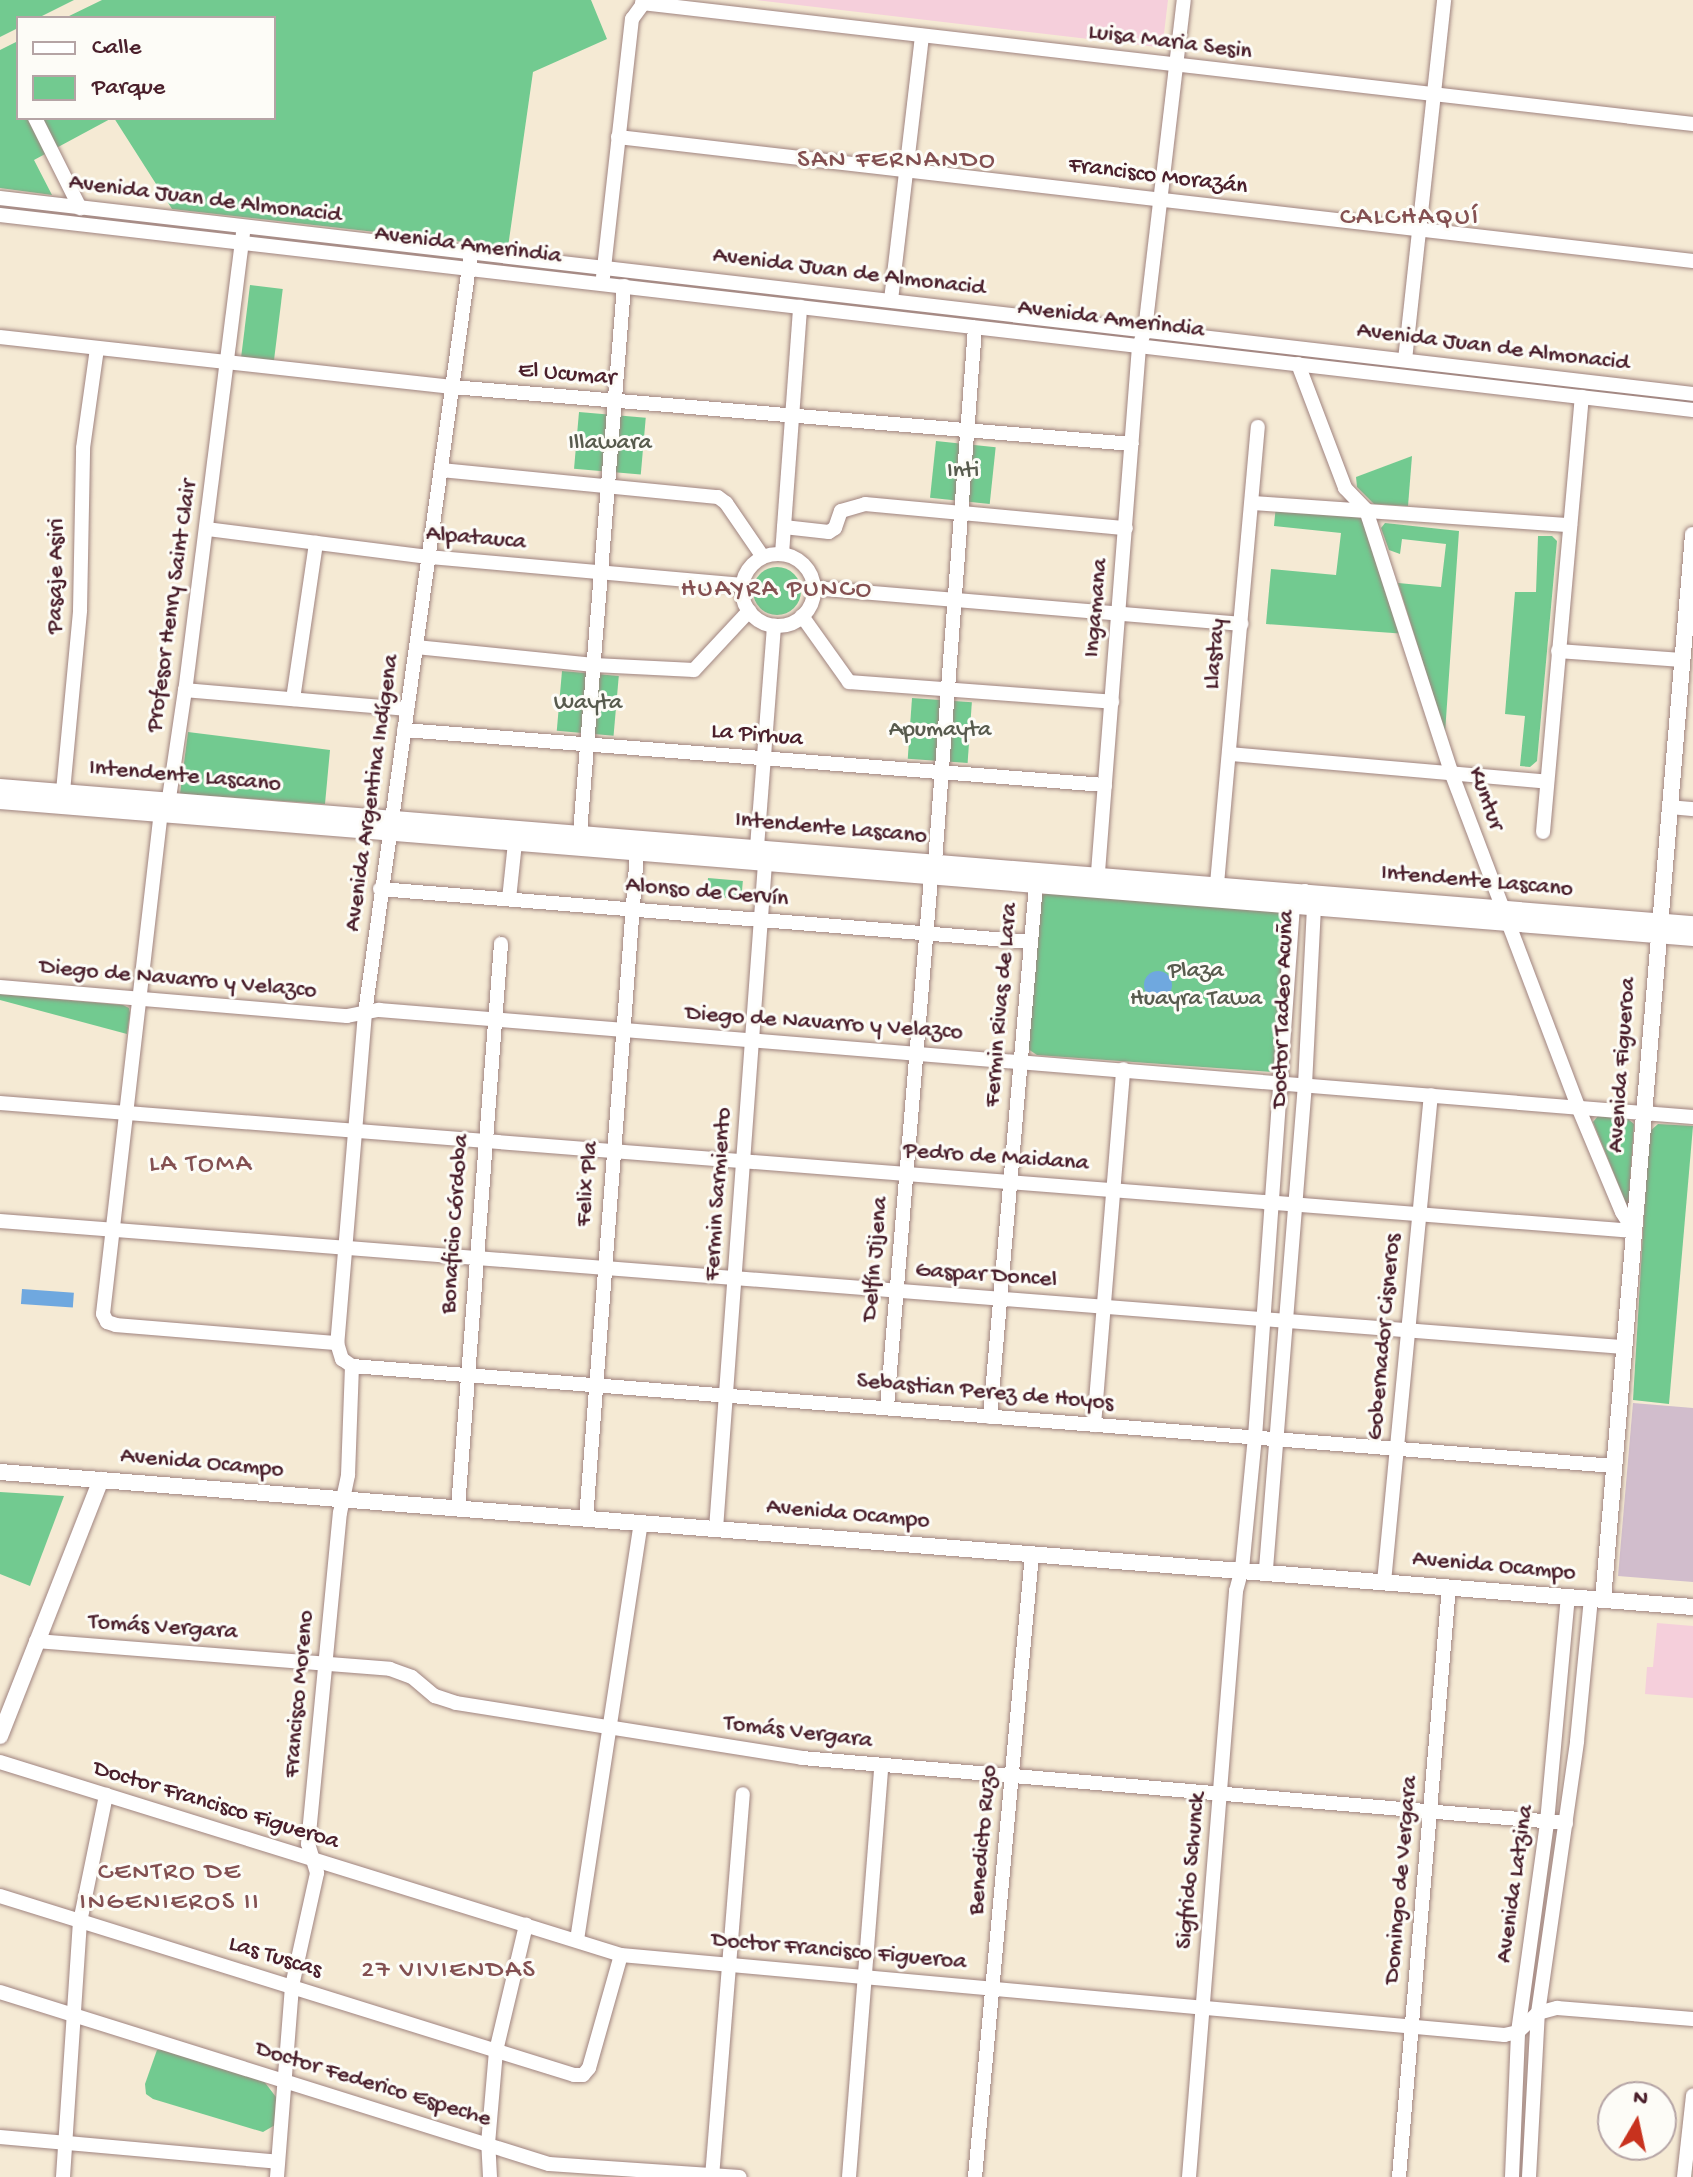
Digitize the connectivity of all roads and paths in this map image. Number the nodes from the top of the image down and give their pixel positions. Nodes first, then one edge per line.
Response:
1 (1184, 0) edge
2 (1444, 0) edge
3 (644, 1) edge
4 (922, 36) junction
5 (1176, 66) junction
6 (1434, 95) junction
7 (36, 120) edge
8 (1693, 124) edge
9 (618, 137) junction
10 (906, 170) junction
11 (0, 198) edge
12 (1160, 199) junction
13 (80, 208) junction
14 (0, 215) edge
15 (243, 226) junction
16 (1419, 230) junction
17 (242, 242) junction
18 (470, 260) junction
19 (1693, 261) edge
20 (604, 267) junction
21 (602, 284) junction
22 (624, 286) junction
23 (891, 300) junction
24 (800, 307) junction
25 (975, 327) junction
26 (1145, 330) junction
27 (0, 337) edge
28 (1139, 346) junction
29 (97, 349) junction
30 (1405, 360) junction
31 (226, 362) junction
32 (1298, 364) junction
33 (452, 387) junction
34 (1693, 394) edge
35 (1582, 397) junction
36 (615, 401) junction
37 (1693, 410) edge
38 (792, 416) junction
39 (1258, 427) dead end
40 (967, 430) junction
41 (1132, 444) junction
42 (441, 470) junction
43 (608, 487) junction
44 (1253, 503) junction
45 (1366, 510) junction
46 (961, 513) junction
47 (1570, 525) junction
48 (784, 527) junction
49 (1126, 528) junction
50 (207, 529) junction
51 (1693, 535) edge
52 (316, 543) junction
53 (782, 554) junction
54 (429, 557) junction
55 (763, 557) junction
56 (1692, 568) edge
57 (601, 573) junction
58 (742, 585) junction
59 (814, 588) junction
60 (955, 600) junction
61 (749, 611) junction
62 (1119, 614) junction
63 (802, 616) junction
64 (1241, 624) junction
65 (774, 626) junction
66 (416, 647) junction
67 (1558, 651) junction
68 (1682, 660) junction
69 (594, 665) junction
70 (185, 690) junction
71 (948, 690) junction
72 (293, 699) junction
73 (1112, 702) junction
74 (407, 709) junction
75 (404, 730) junction
76 (588, 744) junction
77 (1230, 754) junction
78 (764, 758) junction
79 (941, 772) junction
80 (1451, 772) junction
81 (1547, 782) junction
82 (1105, 785) junction
83 (0, 787) edge
84 (63, 798) junction
85 (0, 801) edge
86 (165, 805) junction
87 (1669, 807) junction
88 (1693, 809) edge
89 (391, 826) junction
90 (1543, 832) dead end
91 (580, 833) junction
92 (515, 843) junction
93 (757, 847) junction
94 (637, 853) junction
95 (765, 863) junction
96 (933, 869) junction
97 (1097, 882) junction
98 (1217, 884) junction
99 (1036, 885) junction
100 (380, 889) junction
101 (1305, 891) junction
102 (509, 899) junction
103 (1293, 906) junction
104 (1314, 907) junction
105 (633, 909) junction
106 (1505, 915) junction
107 (760, 920) junction
108 (1693, 924) edge
109 (1658, 928) junction
110 (926, 933) junction
111 (1693, 938) edge
112 (1031, 942) junction
113 (501, 944) dead end
114 (0, 987) edge
115 (138, 999) junction
116 (365, 1013) junction
117 (494, 1020) junction
118 (624, 1030) junction
119 (752, 1041) junction
120 (915, 1054) junction
121 (1021, 1061) junction
122 (1123, 1069) junction
123 (1282, 1083) junction
124 (1305, 1084) junction
125 (1431, 1095) junction
126 (0, 1103) edge
127 (1578, 1107) junction
128 (125, 1113) junction
129 (1644, 1113) junction
130 (1693, 1117) edge
131 (355, 1130) junction
132 (485, 1139) junction
133 (613, 1149) junction
134 (743, 1161) junction
135 (905, 1173) junction
136 (1008, 1181) junction
137 (1113, 1189) junction
138 (1274, 1202) junction
139 (1295, 1203) junction
140 (1418, 1214) junction
141 (0, 1221) edge
142 (113, 1229) junction
143 (1634, 1231) junction
144 (344, 1247) junction
145 (477, 1257) junction
146 (603, 1267) junction
147 (734, 1277) junction
148 (896, 1291) junction
149 (1000, 1298) junction
150 (1104, 1307) junction
151 (1264, 1319) junction
152 (1286, 1321) junction
153 (1408, 1330) junction
154 (337, 1343) junction
155 (1624, 1347) junction
156 (352, 1366) junction
157 (467, 1376) junction
158 (595, 1385) junction
159 (726, 1395) junction
160 (887, 1407) junction
161 (990, 1417) junction
162 (1094, 1425) junction
163 (1255, 1437) junction
164 (1276, 1439) junction
165 (1396, 1449) junction
166 (1615, 1466) junction
167 (0, 1472) edge
168 (101, 1480) junction
169 (342, 1499) junction
170 (458, 1508) junction
171 (586, 1519) junction
172 (641, 1523) junction
173 (716, 1529) junction
174 (1032, 1554) junction
175 (1242, 1569) junction
176 (1266, 1571) junction
177 (1384, 1582) junction
178 (1449, 1587) junction
179 (1568, 1597) junction
180 (1597, 1599) junction
181 (1693, 1607) edge
182 (36, 1641) junction
183 (325, 1663) junction
184 (610, 1726) junction
185 (0, 1736) edge
186 (0, 1762) edge
187 (881, 1766) junction
188 (1012, 1777) junction
189 (743, 1794) dead end
190 (1221, 1794) junction
191 (106, 1795) junction
192 (1430, 1811) junction
193 (1547, 1822) junction
194 (1566, 1823) junction
195 (312, 1858) junction
196 (0, 1896) edge
197 (80, 1922) junction
198 (526, 1925) junction
199 (577, 1940) junction
200 (621, 1955) junction
201 (729, 1965) junction
202 (866, 1977) junction
203 (292, 1986) junction
204 (994, 1986) junction
205 (0, 1992) edge
206 (1203, 2005) junction
207 (1538, 2013) junction
208 (74, 2014) junction
209 (1693, 2019) edge
210 (1412, 2024) junction
211 (1518, 2032) junction
212 (496, 2051) junction
213 (283, 2080) junction
214 (1693, 2095) edge
215 (0, 2137) edge
216 (65, 2143) junction
217 (488, 2144) junction
218 (277, 2169) edge
219 (712, 2176) edge
220 (63, 2177) edge
221 (490, 2177) edge
222 (740, 2177) edge
223 (849, 2177) edge
224 (975, 2177) edge
225 (1189, 2177) edge
226 (1399, 2177) edge
227 (1512, 2177) edge
228 (1529, 2177) edge
229 (1684, 2177) edge

1 - 5 street, Ingamana
2 - 6 street
3 - 4 street, Luisa Maria Sesin
3 - 9 street
4 - 5 street, Luisa Maria Sesin
4 - 10 street
5 - 6 street, Luisa Maria Sesin
5 - 12 street, Ingamana
6 - 8 street, Luisa Maria Sesin
6 - 16 street
7 - 13 street
9 - 10 street, Francisco Morazán
9 - 20 street
10 - 12 street, Francisco Morazán
10 - 23 street
11 - 13 street, Avenida Juan de Almonacid
12 - 16 street, Francisco Morazán
12 - 26 street, Ingamana
13 - 15 street, Avenida Juan de Almonacid
14 - 17 street, Avenida Amerindia
15 - 17 street, Profesor Henry Saint Clair
15 - 18 street, Avenida Juan de Almonacid
16 - 19 street, Francisco Morazán
16 - 30 street
17 - 18 street, Avenida Amerindia
17 - 31 street, Profesor Henry Saint Clair
18 - 20 street, Avenida Juan de Almonacid
18 - 21 street, Avenida Amerindia
18 - 33 street, Avenida Argentina Indígena
20 - 21 street
20 - 23 street, Avenida Juan de Almonacid
21 - 22 street, Avenida Amerindia
22 - 24 street, Avenida Amerindia
22 - 36 street
23 - 26 street, Avenida Juan de Almonacid
24 - 25 street, Avenida Amerindia
24 - 38 street
25 - 28 street, Avenida Amerindia
25 - 40 street, Delfín Jijena
26 - 28 street, Ingamana
26 - 30 street, Avenida Juan de Almonacid
27 - 29 street, El Ucumar
28 - 32 street, Avenida Amerindia
28 - 41 street, Ingamana
29 - 31 street, El Ucumar
29 - 84 street, Pasaje Asiri
30 - 34 street, Avenida Juan de Almonacid
31 - 33 street, El Ucumar
31 - 50 street, Profesor Henry Saint Clair
32 - 35 street, Avenida Amerindia
32 - 45 street
33 - 36 street, El Ucumar
33 - 42 street, Avenida Argentina Indígena
35 - 37 street, Avenida Amerindia
35 - 47 street
36 - 38 street, El Ucumar
36 - 43 street
38 - 40 street, El Ucumar
38 - 48 street
39 - 44 street, Llastay
40 - 41 street, El Ucumar
40 - 46 street, Delfín Jijena
41 - 49 street, Ingamana
42 - 43 street
42 - 54 street, Avenida Argentina Indígena
43 - 55 street
43 - 57 street
44 - 45 street
44 - 64 street, Llastay
45 - 47 street
45 - 80 street, Kuntur
46 - 48 street
46 - 49 street
46 - 60 street, Delfín Jijena
47 - 67 street
48 - 53 street
49 - 62 street, Ingamana
50 - 52 street, Alpatauca
50 - 70 street, Profesor Henry Saint Clair
51 - 56 main road, Avenida Figueroa
52 - 54 street, Alpatauca
52 - 72 street
53 - 55 street
53 - 59 street
54 - 57 street, Alpatauca
54 - 66 street, Avenida Argentina Indígena
55 - 58 street
56 - 68 main road, Avenida Figueroa
57 - 58 street, Alpatauca
57 - 69 street
58 - 61 street
59 - 60 street
59 - 63 street
60 - 62 street
60 - 71 street, Delfín Jijena
61 - 65 street
61 - 69 street
62 - 64 street
62 - 73 street, Ingamana
63 - 65 street
63 - 71 street
64 - 77 street, Llastay
65 - 78 street
66 - 69 street
66 - 74 street, Avenida Argentina Indígena
67 - 68 street
67 - 81 street
68 - 87 main road, Avenida Figueroa
69 - 76 street
70 - 72 street
70 - 86 street, Profesor Henry Saint Clair
71 - 73 street
71 - 79 street, Delfín Jijena
72 - 74 street
73 - 82 street, Ingamana
74 - 75 street, Avenida Argentina Indígena
75 - 76 street, La Pirhua
75 - 89 street, Avenida Argentina Indígena
76 - 78 street, La Pirhua
76 - 91 street
77 - 80 street
77 - 98 street, Llastay
78 - 79 street, La Pirhua
78 - 93 street
79 - 82 street, La Pirhua
79 - 96 street, Delfín Jijena
80 - 81 street
80 - 106 street, Kuntur
81 - 90 street
82 - 97 street, Ingamana
83 - 84 main road, Intendente Lascano
84 - 85 main road, Intendente Lascano
84 - 86 main road, Intendente Lascano
86 - 89 main road, Intendente Lascano
86 - 115 street, Profesor Henry Saint Clair
87 - 88 street
87 - 109 main road, Avenida Figueroa
89 - 91 main road, Intendente Lascano
89 - 92 main road, Intendente Lascano
89 - 100 street, Avenida Argentina Indígena
91 - 93 main road, Intendente Lascano
92 - 94 main road, Intendente Lascano
92 - 102 street
93 - 95 street
93 - 96 main road, Intendente Lascano
94 - 95 main road, Intendente Lascano
94 - 105 street, Felix Pla
95 - 96 main road, Intendente Lascano
95 - 107 street, Fermin Sarmiento
96 - 97 main road, Intendente Lascano
96 - 99 main road, Intendente Lascano
96 - 110 street, Delfín Jijena
97 - 98 main road, Intendente Lascano
97 - 99 main road, Intendente Lascano
97 - 103 main road, Intendente Lascano
98 - 101 main road, Intendente Lascano
99 - 112 street, Fermin Rivas de Lara
100 - 102 street, Alonso de Cervín
100 - 116 street, Avenida Argentina Indígena
101 - 103 street, Doctor Tadeo Acuña
101 - 104 street, Doctor Tadeo Acuña
101 - 106 main road, Intendente Lascano
102 - 105 street, Alonso de Cervín
103 - 104 main road, Intendente Lascano
103 - 123 street, Doctor Tadeo Acuña
104 - 106 main road, Intendente Lascano
104 - 124 street, Doctor Tadeo Acuña
105 - 107 street, Alonso de Cervín
105 - 118 street, Felix Pla
106 - 109 main road, Intendente Lascano
106 - 127 street, Kuntur
107 - 110 street, Alonso de Cervín
107 - 119 street, Fermin Sarmiento
108 - 109 main road
109 - 111 main road
109 - 129 main road, Avenida Figueroa
110 - 112 street, Alonso de Cervín
110 - 120 street, Delfín Jijena
112 - 121 street, Fermin Rivas de Lara
113 - 117 street, Bonaficio Córdoba
114 - 115 street, Diego de Navarro y Velazco
115 - 116 street, Diego de Navarro y Velazco
115 - 128 street, Profesor Henry Saint Clair
116 - 117 street, Diego de Navarro y Velazco
116 - 131 street, Avenida Argentina Indígena
117 - 118 street, Diego de Navarro y Velazco
117 - 132 street, Bonaficio Córdoba
118 - 119 street, Diego de Navarro y Velazco
118 - 133 street, Felix Pla
119 - 120 street, Diego de Navarro y Velazco
119 - 134 street, Fermin Sarmiento
120 - 121 street, Diego de Navarro y Velazco
120 - 135 street, Delfín Jijena
121 - 122 street, Diego de Navarro y Velazco
121 - 136 street, Fermin Rivas de Lara
122 - 123 street, Diego de Navarro y Velazco
122 - 137 street
123 - 124 street, Diego de Navarro y Velazco
123 - 138 street, Doctor Tadeo Acuña
124 - 125 street, Diego de Navarro y Velazco
124 - 139 street, Doctor Tadeo Acuña
125 - 127 street, Diego de Navarro y Velazco
125 - 140 street, Gobernador Cisneros
126 - 128 street, Pedro de Maidana
127 - 129 street, Diego de Navarro y Velazco
127 - 143 street, Kuntur
128 - 131 street, Pedro de Maidana
128 - 142 street, Profesor Henry Saint Clair
129 - 130 street, Diego de Navarro y Velazco
129 - 143 main road, Avenida Figueroa
131 - 132 street, Pedro de Maidana
131 - 144 street, Avenida Argentina Indígena
132 - 133 street, Pedro de Maidana
132 - 145 street, Bonaficio Córdoba
133 - 134 street, Pedro de Maidana
133 - 146 street, Felix Pla
134 - 135 street, Pedro de Maidana
134 - 147 street, Fermin Sarmiento
135 - 136 street, Pedro de Maidana
135 - 148 street, Delfín Jijena
136 - 137 street, Pedro de Maidana
136 - 149 street, Fermin Rivas de Lara
137 - 138 street, Pedro de Maidana
137 - 150 street
138 - 139 street, Pedro de Maidana
138 - 151 street, Doctor Tadeo Acuña
139 - 140 street, Pedro de Maidana
139 - 152 street, Doctor Tadeo Acuña
140 - 143 street, Pedro de Maidana
140 - 153 street, Gobernador Cisneros
141 - 142 street, Gaspar Doncel
142 - 144 street, Gaspar Doncel
142 - 154 street, Profesor Henry Saint Clair
143 - 155 main road, Avenida Figueroa
144 - 145 street, Gaspar Doncel
144 - 154 street, Avenida Argentina Indígena
145 - 146 street, Gaspar Doncel
145 - 157 street, Bonaficio Córdoba
146 - 147 street, Gaspar Doncel
146 - 158 street, Felix Pla
147 - 148 street, Gaspar Doncel
147 - 159 street, Fermin Sarmiento
148 - 149 street, Gaspar Doncel
148 - 160 street, Delfín Jijena
149 - 150 street, Gaspar Doncel
149 - 161 street, Fermin Rivas de Lara
150 - 151 street, Gaspar Doncel
150 - 162 street
151 - 152 street, Gaspar Doncel
151 - 163 street, Doctor Tadeo Acuña
152 - 153 street, Gaspar Doncel
152 - 164 street, Doctor Tadeo Acuña
153 - 155 street, Gaspar Doncel
153 - 165 street, Gobernador Cisneros
154 - 156 street
155 - 166 main road, Avenida Figueroa
156 - 157 street, Sebastian Perez de Hoyos
156 - 169 street
157 - 158 street, Sebastian Perez de Hoyos
157 - 170 street, Bonaficio Córdoba
158 - 159 street, Sebastian Perez de Hoyos
158 - 171 street, Felix Pla
159 - 160 street, Sebastian Perez de Hoyos
159 - 173 street, Fermin Sarmiento
160 - 161 street, Sebastian Perez de Hoyos
161 - 162 street, Sebastian Perez de Hoyos
162 - 163 street, Sebastian Perez de Hoyos
163 - 164 street, Sebastian Perez de Hoyos
163 - 175 street, Doctor Tadeo Acuña
164 - 165 street, Sebastian Perez de Hoyos
164 - 176 street, Doctor Tadeo Acuña
165 - 166 street, Sebastian Perez de Hoyos
165 - 177 street, Gobernador Cisneros
166 - 180 main road, Avenida Figueroa
167 - 168 main road, Avenida Ocampo
168 - 169 main road, Avenida Ocampo
168 - 182 main road
169 - 170 main road, Avenida Ocampo
169 - 183 street, Francisco Moreno
170 - 171 main road, Avenida Ocampo
171 - 172 main road, Avenida Ocampo
172 - 173 main road, Avenida Ocampo
172 - 184 street
173 - 174 main road, Avenida Ocampo
174 - 175 main road, Avenida Ocampo
174 - 188 street, Benedicto Ruzo
175 - 176 main road, Avenida Ocampo
175 - 190 street, Sigfrido Schunck
176 - 177 main road, Avenida Ocampo
177 - 178 main road, Avenida Ocampo
178 - 179 main road, Avenida Ocampo
178 - 192 street, Domingo de Vergara
179 - 180 main road, Avenida Ocampo
179 - 193 street, Avenida Latzina
180 - 181 main road, Avenida Ocampo
180 - 194 street, Avenida Latzina
182 - 183 street, Tomás Vergara
182 - 185 main road
183 - 184 street, Tomás Vergara
183 - 195 street, Francisco Moreno
184 - 187 street, Tomás Vergara
184 - 199 street
186 - 191 street, Doctor Francisco Figueroa
187 - 188 street, Tomás Vergara
187 - 202 street
188 - 190 street, Tomás Vergara
188 - 204 street, Benedicto Ruzo
189 - 201 street
190 - 192 street, Tomás Vergara
190 - 206 street, Sigfrido Schunck
191 - 195 street, Doctor Francisco Figueroa
191 - 197 street
192 - 193 street, Tomás Vergara
192 - 210 street, Domingo de Vergara
193 - 194 street, Tomás Vergara
193 - 211 street, Avenida Latzina
194 - 207 street, Avenida Latzina
195 - 198 street, Doctor Francisco Figueroa
195 - 203 street, Francisco Moreno
196 - 197 street, Las Tuscas
197 - 203 street, Las Tuscas
197 - 208 street
198 - 199 street, Doctor Francisco Figueroa
198 - 212 street
199 - 200 street, Doctor Francisco Figueroa
200 - 201 street, Doctor Francisco Figueroa
200 - 212 street, Las Tuscas
201 - 202 street, Doctor Francisco Figueroa
201 - 219 street
202 - 204 street, Doctor Francisco Figueroa
202 - 223 street
203 - 212 street, Las Tuscas
203 - 213 street, Francisco Moreno
204 - 206 street, Doctor Francisco Figueroa
204 - 224 street, Benedicto Ruzo
205 - 208 street, Doctor Federico Espeche
206 - 210 street, Doctor Francisco Figueroa
206 - 225 street, Sigfrido Schunck
207 - 209 street
207 - 211 street
207 - 228 street, Avenida Latzina
208 - 213 street, Doctor Federico Espeche
208 - 216 street
210 - 211 street, Doctor Francisco Figueroa
210 - 226 street, Domingo de Vergara
211 - 227 street, Avenida Latzina
212 - 217 street
213 - 217 street, Doctor Federico Espeche
213 - 218 street, Francisco Moreno
214 - 229 street
215 - 216 street
216 - 218 street
216 - 220 street
217 - 219 street, Doctor Federico Espeche
217 - 221 street
219 - 222 street, Doctor Federico Espeche

